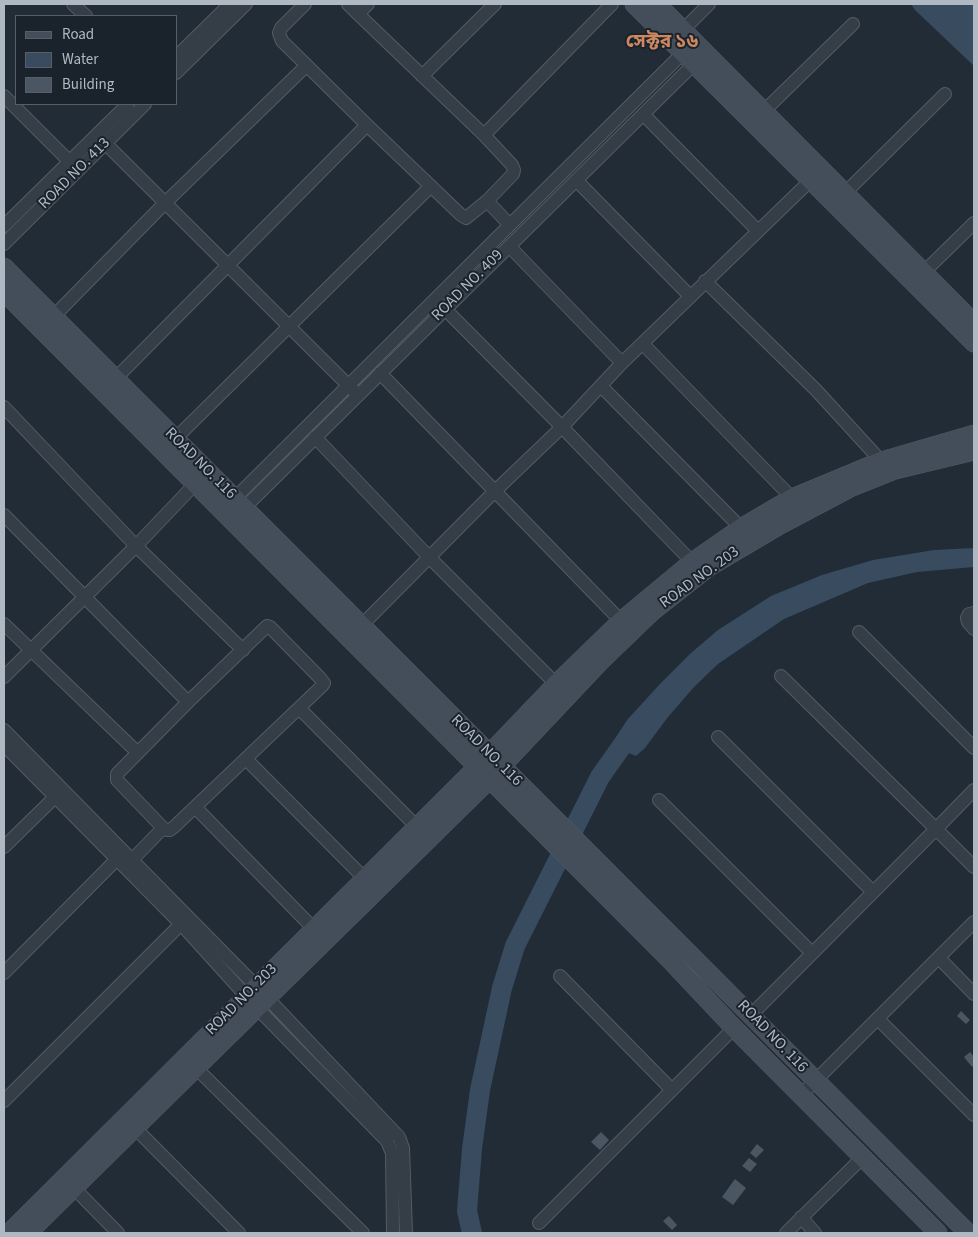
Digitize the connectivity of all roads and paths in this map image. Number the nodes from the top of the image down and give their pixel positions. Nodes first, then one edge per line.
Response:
1 (73, 4) edge
2 (304, 4) edge
3 (348, 4) edge
4 (368, 4) edge
5 (495, 4) edge
6 (612, 4) edge
7 (634, 4) edge
8 (657, 4) edge
9 (709, 4) edge
10 (237, 5) edge
11 (358, 14) junction
12 (85, 15) edge
13 (853, 24) dead end
14 (692, 48) junction
15 (178, 55) edge
16 (306, 66) junction
17 (178, 71) edge
18 (422, 76) junction
19 (945, 94) dead end
20 (4, 96) edge
21 (127, 105) edge
22 (144, 105) edge
23 (764, 111) junction
24 (643, 114) junction
25 (367, 126) junction
26 (484, 135) junction
27 (105, 143) junction
28 (70, 162) junction
29 (576, 180) junction
30 (811, 180) junction
31 (431, 186) junction
32 (845, 193) junction
33 (487, 201) junction
34 (165, 203) junction
35 (974, 222) edge
36 (510, 225) junction
37 (4, 226) edge
38 (758, 231) junction
39 (4, 244) edge
40 (509, 246) junction
41 (228, 265) junction
42 (4, 268) edge
43 (924, 272) junction
44 (705, 281) junction
45 (4, 292) edge
46 (690, 296) junction
47 (445, 309) junction
48 (53, 317) junction
49 (974, 323) edge
50 (289, 326) junction
51 (974, 343) edge
52 (643, 344) junction
53 (622, 363) junction
54 (380, 373) junction
55 (115, 379) junction
56 (349, 386) junction
57 (601, 386) junction
58 (358, 395) junction
59 (4, 407) edge
60 (562, 427) junction
61 (974, 434) edge
62 (315, 437) junction
63 (175, 439) junction
64 (974, 451) edge
65 (881, 461) junction
66 (195, 484) junction
67 (495, 491) junction
68 (792, 498) junction
69 (239, 503) junction
70 (4, 515) edge
71 (227, 516) junction
72 (741, 528) junction
73 (136, 546) junction
74 (429, 557) junction
75 (692, 562) junction
76 (84, 596) junction
77 (974, 613) edge
78 (622, 621) junction
79 (4, 624) edge
80 (361, 626) junction
81 (974, 629) edge
82 (859, 632) dead end
83 (30, 650) junction
84 (242, 650) junction
85 (781, 676) dead end
86 (4, 677) edge
87 (556, 684) junction
88 (188, 702) junction
89 (299, 708) junction
90 (4, 730) edge
91 (718, 737) dead end
92 (4, 745) edge
93 (974, 748) edge
94 (137, 752) junction
95 (246, 759) junction
96 (483, 760) junction
97 (495, 773) junction
98 (974, 790) edge
99 (55, 796) junction
100 (659, 800) dead end
101 (195, 808) junction
102 (417, 827) junction
103 (163, 828) junction
104 (936, 829) junction
105 (4, 847) edge
106 (117, 859) junction
107 (132, 860) junction
108 (974, 867) edge
109 (365, 878) junction
110 (873, 892) junction
111 (974, 922) edge
112 (181, 924) junction
113 (314, 929) junction
114 (812, 953) junction
115 (939, 958) junction
116 (4, 973) edge
117 (560, 976) dead end
118 (974, 994) edge
119 (257, 997) junction
120 (751, 1015) junction
121 (878, 1019) junction
122 (734, 1028) junction
123 (196, 1068) junction
124 (816, 1081) junction
125 (672, 1090) junction
126 (801, 1095) junction
127 (4, 1101) edge
128 (974, 1115) edge
129 (135, 1128) junction
130 (862, 1157) junction
131 (74, 1188) junction
132 (801, 1217) junction
133 (539, 1224) dead end
134 (9, 1233) edge
135 (28, 1233) edge
136 (118, 1233) edge
137 (240, 1233) edge
138 (363, 1233) edge
139 (393, 1233) edge
140 (406, 1233) edge
141 (786, 1233) edge
142 (816, 1233) edge
143 (938, 1233) edge
144 (968, 1233) edge

1 - 12 street
2 - 16 street
3 - 11 street
4 - 11 street
5 - 18 street
6 - 26 street
7 - 14 street
8 - 14 street
9 - 14 street
10 - 15 street
10 - 17 street
11 - 18 street
13 - 23 street
14 - 23 street
14 - 24 street, ROAD NO. 409
14 - 30 street
14 - 36 street, ROAD NO. 409
16 - 25 street
16 - 34 street
18 - 26 street
19 - 32 street
20 - 28 street
21 - 28 street, ROAD NO. 413
22 - 27 street, ROAD NO. 413
23 - 32 street
24 - 29 street, ROAD NO. 409
24 - 38 street
25 - 31 street
25 - 41 street
26 - 33 street
27 - 34 street
27 - 39 street, ROAD NO. 413
28 - 37 street, ROAD NO. 413
29 - 40 street, ROAD NO. 409
29 - 46 street
30 - 38 street
30 - 51 street
31 - 33 street
31 - 50 street
32 - 43 street
33 - 36 street
34 - 41 street
34 - 48 street
35 - 43 street
36 - 56 street, ROAD NO. 409
38 - 44 street
40 - 47 street, ROAD NO. 409
40 - 53 street
41 - 50 street
41 - 55 street
42 - 48 street, ROAD NO. 116
43 - 49 street
44 - 46 street
44 - 65 street
45 - 66 street, ROAD NO. 116
46 - 52 street
47 - 54 street, ROAD NO. 409
47 - 60 street
48 - 55 street, ROAD NO. 116
50 - 56 street
50 - 63 street
52 - 53 street
52 - 68 street
53 - 57 street
54 - 58 street, ROAD NO. 409
54 - 67 street
55 - 63 street, ROAD NO. 116
56 - 58 street
56 - 69 street, ROAD NO. 409
57 - 60 street
57 - 72 street
58 - 62 street, ROAD NO. 409
59 - 73 street
60 - 67 street
60 - 75 street
61 - 65 street, ROAD NO. 203
62 - 69 street, ROAD NO. 409
62 - 74 street
63 - 69 street, ROAD NO. 116
64 - 97 street, ROAD NO. 203
65 - 68 street, ROAD NO. 203
66 - 71 street, ROAD NO. 116
66 - 73 street
67 - 74 street
67 - 78 street
68 - 72 street, ROAD NO. 203
69 - 71 street, ROAD NO. 409
69 - 80 street, ROAD NO. 116
70 - 76 street
71 - 96 street, ROAD NO. 116
72 - 75 street, ROAD NO. 203
73 - 76 street
73 - 84 street
74 - 80 street
74 - 87 street
75 - 78 street, ROAD NO. 203
76 - 83 street
76 - 88 street
77 - 81 street
78 - 87 street, ROAD NO. 203
79 - 83 street
80 - 96 street, ROAD NO. 116
82 - 93 street
83 - 86 street
83 - 94 street
84 - 88 street
84 - 89 street
85 - 104 street
87 - 96 street, ROAD NO. 203
88 - 94 street
89 - 95 street
89 - 102 street
90 - 107 street
91 - 110 street
92 - 99 street
94 - 103 street
95 - 101 street
95 - 109 street
96 - 97 street, ROAD NO. 116
96 - 102 street, ROAD NO. 203
97 - 119 street, ROAD NO. 203
97 - 120 street, ROAD NO. 116
97 - 122 street, ROAD NO. 116
98 - 104 street
99 - 105 street
99 - 106 street
100 - 114 street
101 - 103 street
101 - 113 street
102 - 109 street, ROAD NO. 203
103 - 107 street
104 - 108 street
104 - 110 street
106 - 112 street
106 - 116 street
107 - 119 street
109 - 113 street, ROAD NO. 203
110 - 114 street
111 - 115 street
112 - 119 street
112 - 127 street
113 - 119 street, ROAD NO. 203
114 - 120 street
115 - 118 street
115 - 121 street
117 - 125 street
119 - 123 street, ROAD NO. 203
119 - 134 street, ROAD NO. 203
119 - 139 street
119 - 140 street
120 - 124 street, ROAD NO. 116
121 - 124 street
121 - 128 street
122 - 125 street
122 - 126 street, ROAD NO. 116
123 - 129 street, ROAD NO. 203
123 - 138 street
124 - 126 street
124 - 144 street, ROAD NO. 116
125 - 133 street
126 - 130 street, ROAD NO. 116
129 - 131 street, ROAD NO. 203
129 - 137 street
130 - 132 street
130 - 143 street, ROAD NO. 116
131 - 135 street, ROAD NO. 203
131 - 136 street
132 - 141 street
132 - 142 street

